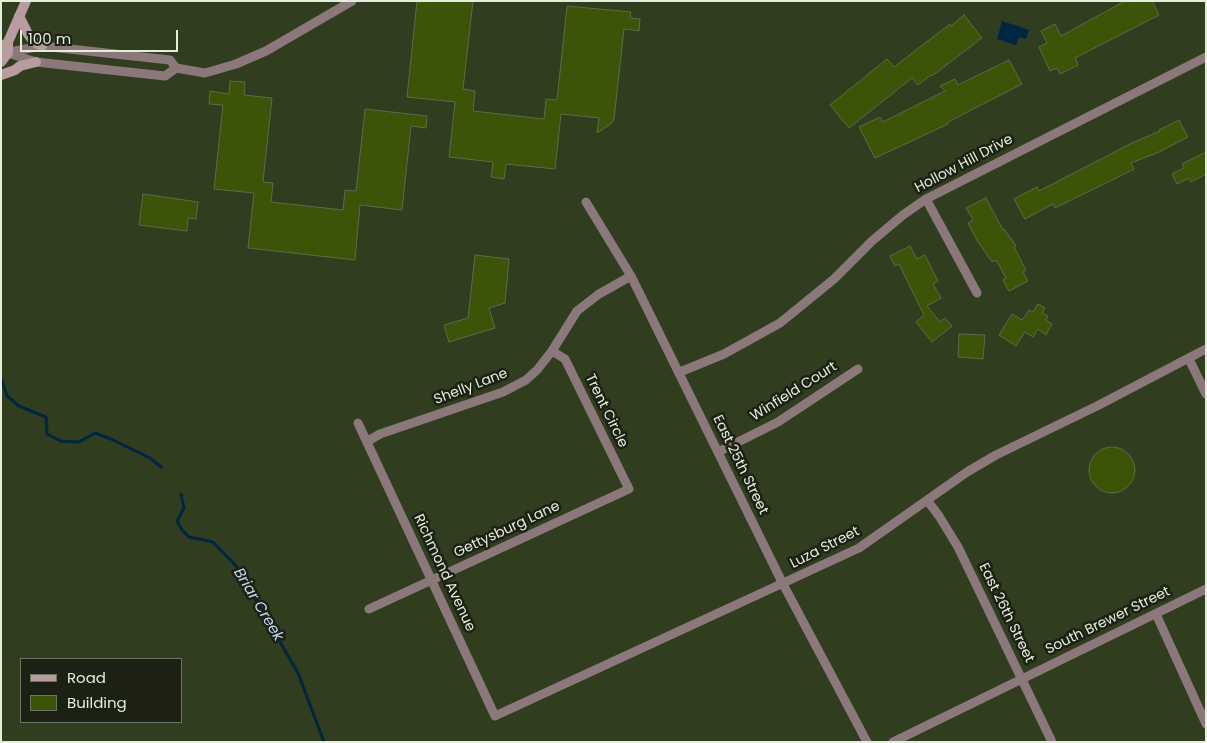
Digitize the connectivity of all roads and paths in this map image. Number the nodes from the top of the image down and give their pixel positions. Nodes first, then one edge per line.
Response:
1 (26, 1) edge
2 (352, 1) edge
3 (19, 16) junction
4 (42, 46) junction
5 (6, 48) edge
6 (1206, 57) edge
7 (1, 62) edge
8 (36, 62) junction
9 (176, 68) junction
10 (1, 75) edge
11 (926, 198) junction
12 (586, 202) dead end
13 (631, 276) junction
14 (977, 293) dead end
15 (1206, 350) edge
16 (552, 351) junction
17 (1189, 358) junction
18 (858, 369) dead end
19 (680, 372) junction
20 (1206, 394) edge
21 (358, 423) dead end
22 (368, 441) junction
23 (718, 452) junction
24 (630, 489) joint
25 (927, 500) junction
26 (432, 580) junction
27 (783, 584) junction
28 (1206, 589) edge
29 (369, 609) dead end
30 (1156, 614) junction
31 (1022, 678) junction
32 (495, 716) joint
33 (1206, 724) edge
34 (867, 742) edge
35 (893, 742) edge
36 (1052, 742) edge

1 - 3 main road
2 - 9 street
3 - 4 main road
3 - 5 main road
4 - 5 street
4 - 9 street
5 - 7 main road
5 - 8 street
6 - 11 street, Hollow Hill Drive
8 - 9 street
8 - 10 main road
11 - 14 street
11 - 19 street, Hollow Hill Drive
12 - 13 street, East 25th Street
13 - 16 street, Shelly Lane
13 - 19 street, East 25th Street
15 - 17 street, Luza Street
16 - 22 street, Shelly Lane
16 - 24 street, Trent Circle
17 - 20 street
17 - 25 street, Luza Street
18 - 23 street, Winfield Court
19 - 23 street, East 25th Street
21 - 22 street, Richmond Avenue
22 - 26 street, Richmond Avenue
23 - 27 street, East 25th Street
24 - 26 street, Gettysburg Lane
25 - 27 street, Luza Street
25 - 31 street, East 26th Street
26 - 29 street, Gettysburg Lane
26 - 32 street, Richmond Avenue
27 - 32 street, Luza Street
27 - 34 street, East 25th Street
28 - 30 street, South Brewer Street
30 - 31 street, South Brewer Street
30 - 33 street
31 - 35 street, South Brewer Street
31 - 36 street, East 26th Street

